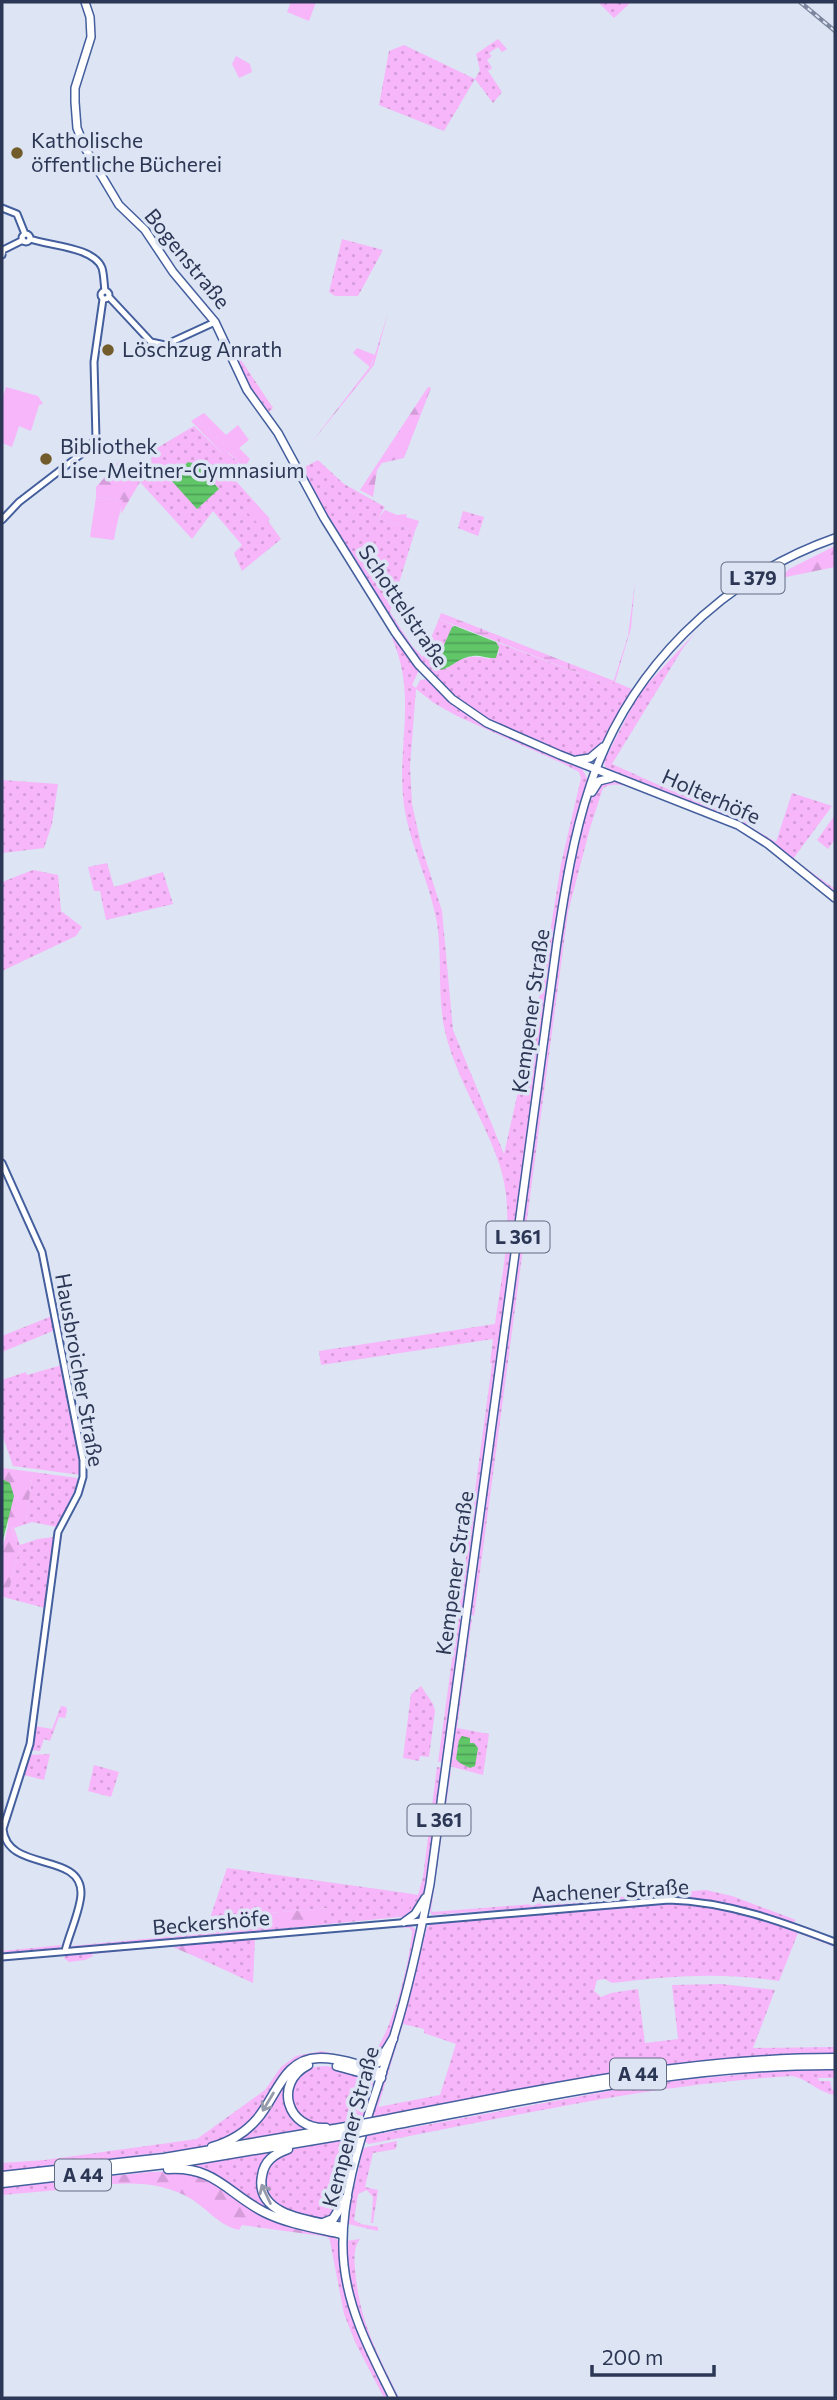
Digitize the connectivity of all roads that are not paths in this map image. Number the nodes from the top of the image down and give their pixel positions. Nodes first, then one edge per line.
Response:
1 (85, 2) edge
2 (2, 208) edge
3 (26, 238) junction
4 (2, 253) edge
5 (105, 296) junction
6 (215, 322) junction
7 (247, 390) joint
8 (2, 520) edge
9 (835, 538) edge
10 (608, 741) junction
11 (563, 757) junction
12 (596, 770) junction
13 (624, 779) junction
14 (585, 805) junction
15 (835, 898) edge
16 (2, 1164) edge
17 (428, 1891) junction
18 (423, 1920) junction
19 (404, 1922) junction
20 (835, 1942) edge
21 (65, 1951) junction
22 (2, 1957) edge
23 (393, 2039) junction
24 (835, 2058) edge
25 (835, 2065) edge
26 (364, 2067) junction
27 (381, 2076) junction
28 (384, 2124) junction
29 (348, 2131) junction
30 (331, 2137) junction
31 (164, 2158) junction
32 (142, 2168) junction
33 (2, 2176) edge
34 (2, 2183) edge
35 (346, 2197) junction
36 (323, 2223) junction
37 (342, 2231) junction
38 (393, 2398) edge

1 - 6 main road, Bogenstraße
2 - 3 street
3 - 4 street
3 - 5 street
5 - 6 street
5 - 8 street
6 - 7 main road, Bogenstraße
7 - 11 main road, Schottelstraße
9 - 10 main road, Kempener Straße / L 379
10 - 11 main road, Kempener Straße / L 379
10 - 12 main road, Kempener Straße / L 379
11 - 12 main road, Schottelstraße
12 - 13 main road, Holterhöfe
12 - 14 main road, Kempener Straße / L 361
13 - 14 main road
13 - 15 main road, Holterhöfe
14 - 17 main road, Kempener Straße / L 361
16 - 21 street, Hausbroicher Straße
17 - 18 main road, Kempener Straße / L 361
17 - 19 main road, L 361
18 - 19 street, Beckershöfe
18 - 20 street, Aachener Straße
18 - 23 main road, Kempener Straße
19 - 21 street, Beckershöfe
21 - 22 street, Beckershöfe
23 - 26 highway
23 - 27 main road, Kempener Straße
24 - 28 highway, A 44
25 - 28 highway, A 44
26 - 27 highway
26 -> 31 highway
27 - 29 highway
27 - 35 main road, Kempener Straße
28 - 29 highway, A 44, bridge
29 - 30 highway, A 44
29 - 31 highway, A 44
30 - 32 highway, A 44
36 -> 30 highway
31 - 33 highway, A 44
32 - 34 highway, A 44
32 - 37 highway
35 - 36 highway
35 - 37 main road, Kempener Straße
36 - 37 highway
37 - 38 main road, Kempener Straße

